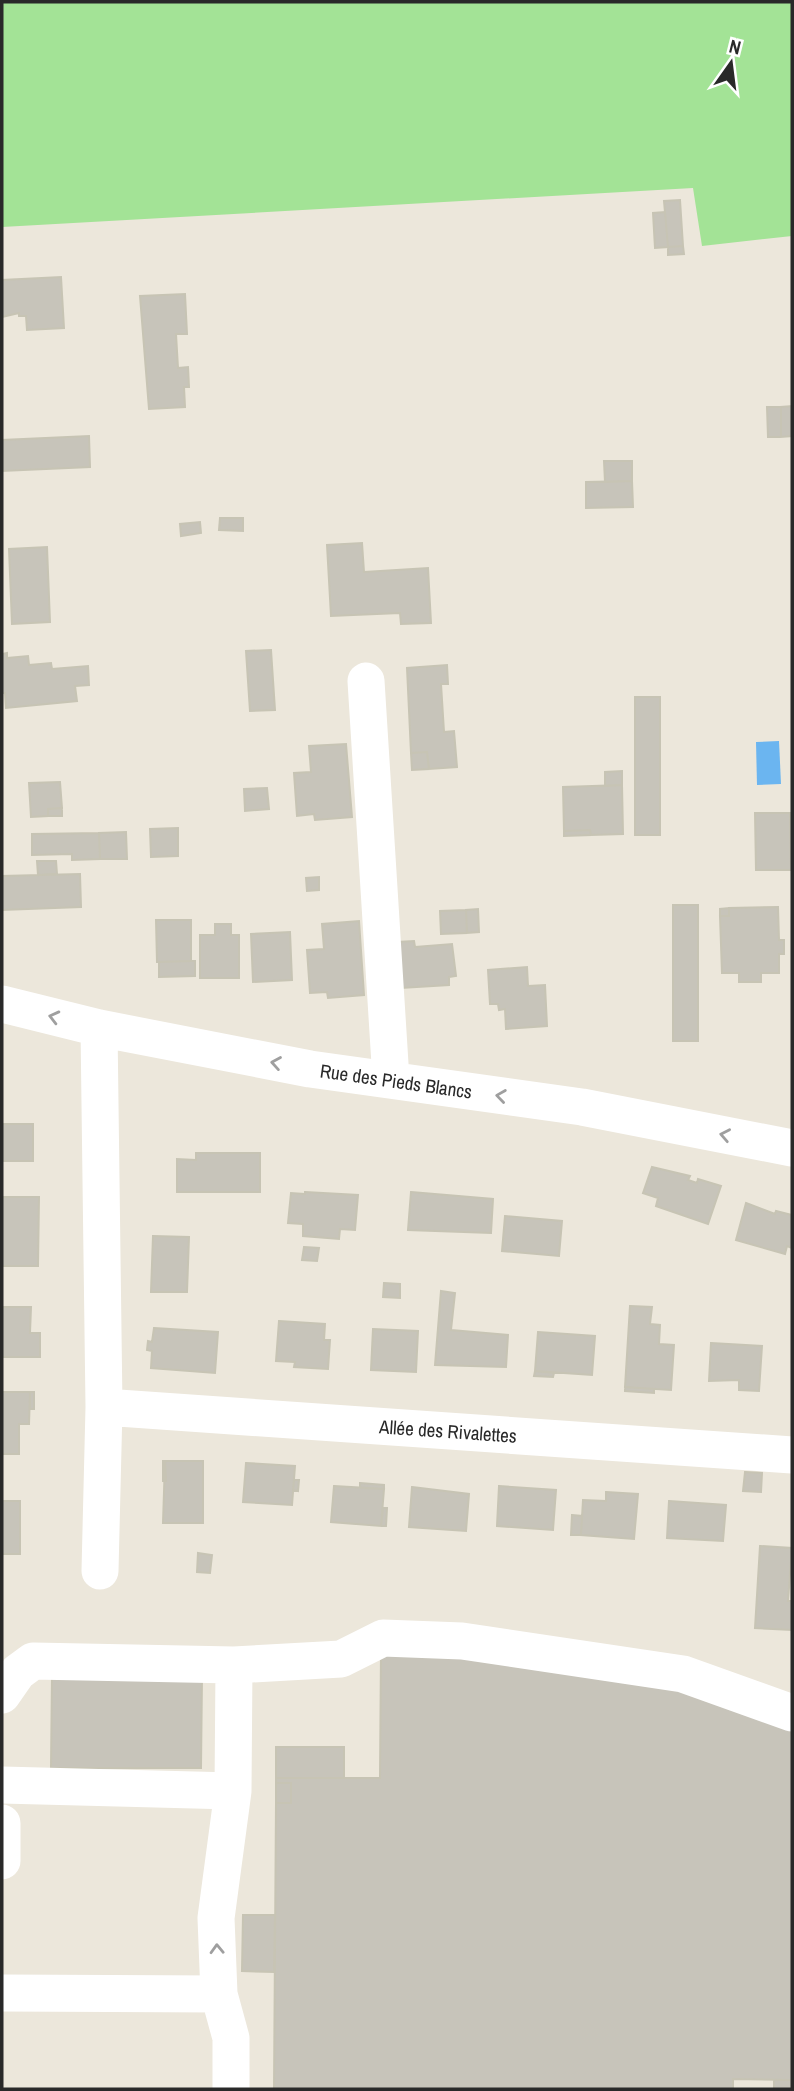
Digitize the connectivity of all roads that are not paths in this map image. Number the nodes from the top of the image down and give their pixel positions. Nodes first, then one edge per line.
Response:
1 (366, 681) dead end
2 (2, 1004) edge
3 (99, 1028) junction
4 (391, 1080) junction
5 (792, 1149) edge
6 (104, 1407) junction
7 (792, 1455) edge
8 (100, 1571) dead end
9 (234, 1665) junction
10 (2, 1695) edge
11 (792, 1713) edge
12 (2, 1785) edge
13 (233, 1791) junction
14 (2, 1823) edge
15 (2, 1861) edge
16 (2, 1993) edge
17 (219, 1994) junction
18 (231, 2089) edge

1 - 4 street
3 -> 2 street, Rue des Pieds Blancs
4 -> 3 street, Rue des Pieds Blancs
3 - 6 street
5 -> 4 street, Rue des Pieds Blancs
6 - 7 street, Allée des Rivalettes
6 - 8 street
9 - 10 street
9 - 11 street
9 - 13 street
12 - 13 street
17 -> 13 street
14 - 15 street
16 - 17 street
17 - 18 street

